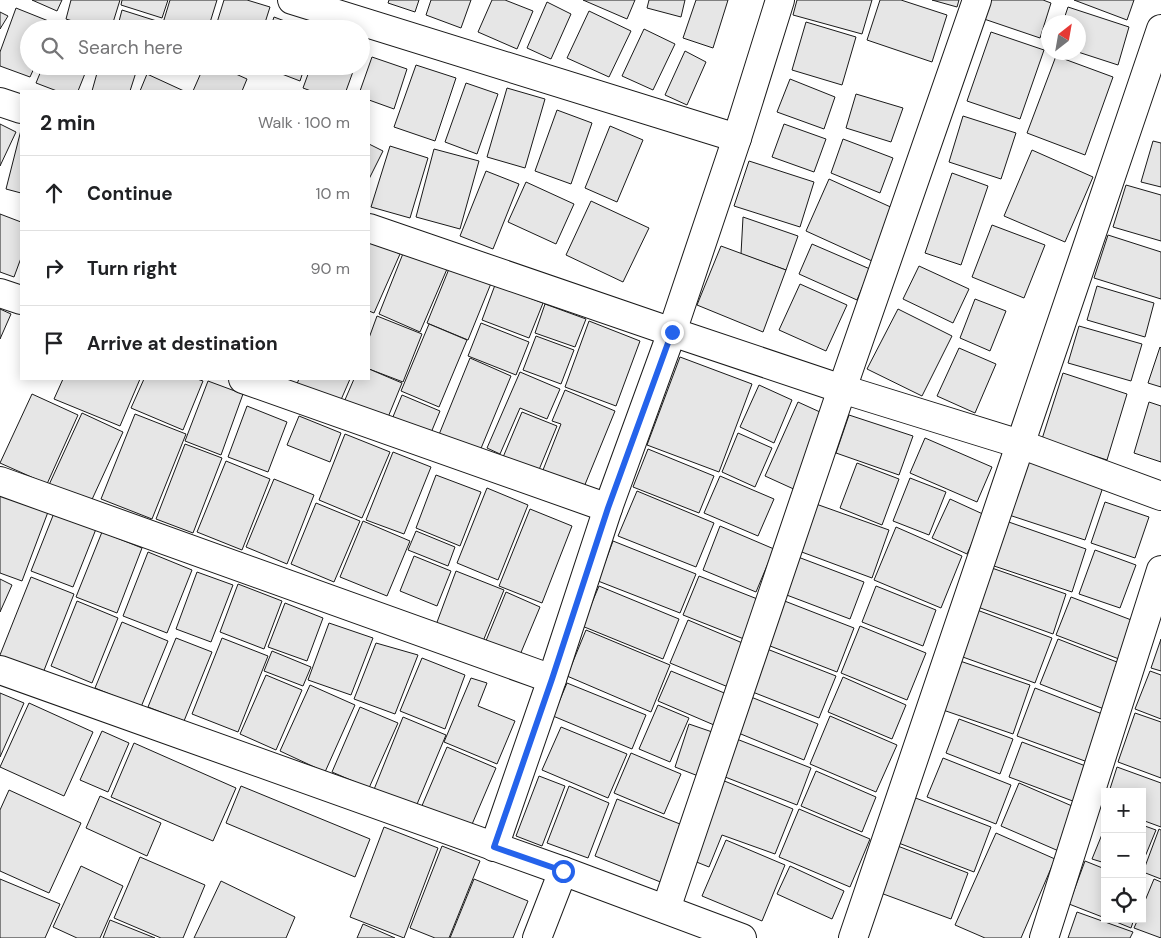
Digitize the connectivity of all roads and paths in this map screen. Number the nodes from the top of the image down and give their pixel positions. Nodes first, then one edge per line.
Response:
1 (292, 0) edge
2 (780, 0) edge
3 (977, 0) edge
4 (356, 20) edge
5 (370, 24) edge
6 (1161, 29) edge
7 (0, 102) edge
8 (20, 109) edge
9 (737, 138) junction
10 (370, 228) edge
11 (0, 293) edge
12 (20, 300) edge
13 (672, 332) junction
14 (246, 380) edge
15 (842, 389) junction
16 (1020, 444) junction
17 (0, 481) edge
18 (1161, 496) edge
19 (608, 508) junction
20 (1161, 570) edge
21 (0, 670) edge
22 (552, 679) junction
23 (494, 847) junction
24 (563, 871) junction
25 (666, 909) junction
26 (537, 938) edge
27 (742, 938) edge
28 (853, 938) edge
29 (1044, 938) edge

1 - 4 street
2 - 9 street
3 - 15 street
5 - 9 street
6 - 16 street
7 - 8 street
9 - 13 street
10 - 13 street
11 - 12 street
13 - 15 street
13 - 19 street
14 - 19 street
15 - 16 street
15 - 25 street
16 - 18 street
16 - 28 street
17 - 22 street
19 - 22 street
20 - 29 street
21 - 23 street
22 - 23 street
23 - 24 street
24 - 25 street
24 - 26 street
25 - 27 street

